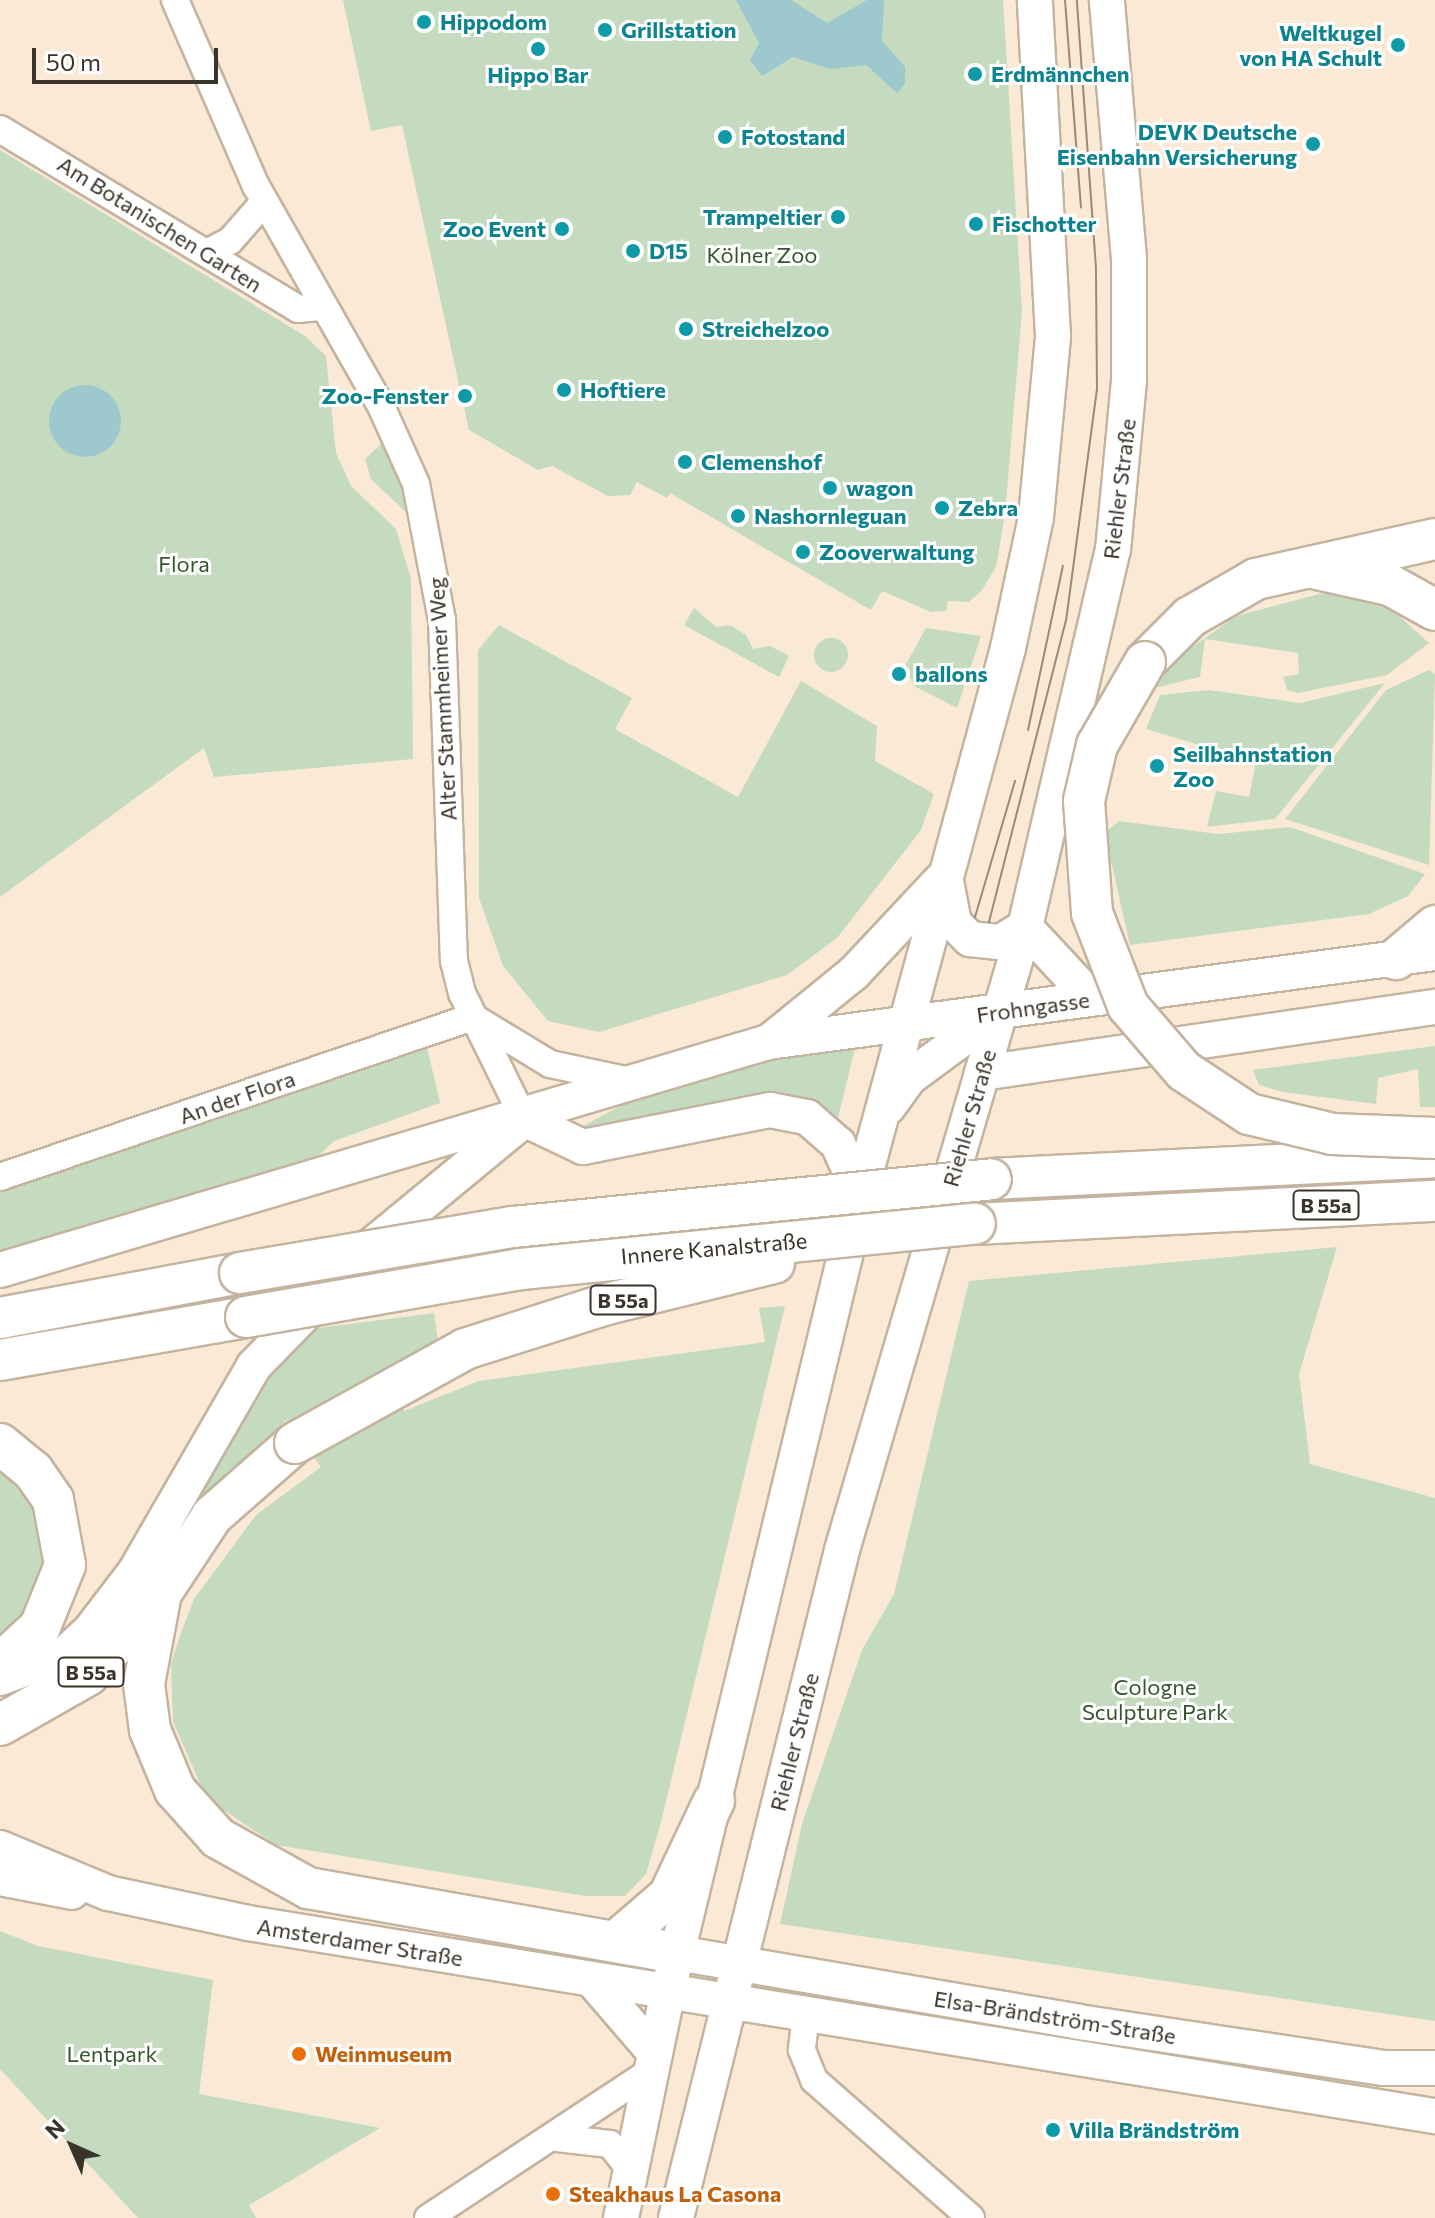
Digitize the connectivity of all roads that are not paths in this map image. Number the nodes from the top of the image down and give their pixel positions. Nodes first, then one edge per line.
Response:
1 (175, 0) edge
2 (1035, 0) edge
3 (1107, 0) edge
4 (0, 129) edge
5 (264, 202) junction
6 (207, 253) junction
7 (322, 307) junction
8 (1435, 539) edge
9 (1376, 550) junction
10 (1297, 565) junction
11 (1435, 568) edge
12 (1435, 610) edge
13 (945, 877) junction
14 (1435, 926) edge
15 (1025, 927) junction
16 (1435, 953) edge
17 (1396, 959) junction
18 (1091, 998) junction
19 (1435, 1007) edge
20 (1000, 1013) junction
21 (473, 1017) junction
22 (904, 1024) junction
23 (768, 1042) junction
24 (944, 1049) junction
25 (982, 1073) junction
26 (635, 1082) junction
27 (969, 1113) junction
28 (881, 1116) junction
29 (524, 1119) junction
30 (1435, 1138) edge
31 (1435, 1157) edge
32 (0, 1177) edge
33 (860, 1194) junction
34 (1435, 1201) edge
35 (975, 1224) junction
36 (0, 1270) edge
37 (0, 1318) edge
38 (0, 1360) edge
39 (0, 1444) edge
40 (161, 1593) junction
41 (0, 1664) edge
42 (0, 1678) edge
43 (0, 1725) edge
44 (714, 1801) junction
45 (0, 1848) edge
46 (0, 1878) edge
47 (108, 1893) junction
48 (618, 1940) junction
49 (677, 1953) junction
50 (738, 1964) junction
51 (593, 1981) junction
52 (668, 1991) junction
53 (729, 2002) junction
54 (806, 2015) junction
55 (653, 2062) junction
56 (1435, 2068) edge
57 (1435, 2116) edge
58 (557, 2138) junction
59 (632, 2172) junction
60 (428, 2218) edge
61 (621, 2218) edge
62 (676, 2218) edge
63 (971, 2218) edge

1 - 5 street, Alter Stammheimer Weg
2 - 13 main road
3 - 15 main road, Riehler Straße
4 - 6 street, Am Botanischen Garten
5 - 6 street
5 - 7 street, Alter Stammheimer Weg
6 - 7 street, Am Botanischen Garten
7 - 21 street, Alter Stammheimer Weg
8 - 9 highway
9 - 10 highway
9 - 11 highway
10 - 12 highway
10 - 30 highway, bridge
13 - 15 main road
13 - 22 main road
13 - 23 main road
14 - 17 highway
15 - 18 main road
15 - 20 main road, Riehler Straße
16 - 17 main road, Frohngasse
17 - 18 main road, Frohngasse
18 - 20 main road, Frohngasse
19 - 25 main road
20 - 22 main road, Frohngasse
20 - 24 main road
20 - 25 main road, Riehler Straße
21 - 26 street
21 - 29 street, Alter Stammheimer Weg
21 - 32 street, An der Flora
22 - 23 main road, Frohngasse
22 - 24 main road
22 - 28 main road
23 - 26 main road, Frohngasse
24 - 27 main road
24 - 28 main road
25 - 27 main road, Riehler Straße
26 - 29 main road, Frohngasse
27 - 50 main road, Riehler Straße
28 - 33 main road
29 - 33 main road
29 - 36 main road, Frohngasse
29 - 42 main road
31 - 37 highway, Innere Kanalstraße / B 55a, bridge
33 - 44 main road
34 - 35 highway, Innere Kanalstraße / B 55a
35 - 38 highway, Innere Kanalstraße / B 55a, bridge
35 - 40 highway, B 55a, bridge
39 - 41 highway
40 - 43 highway, B 55a
40 - 48 highway
44 - 48 highway
44 - 49 main road
45 - 47 main road, Amsterdamer Straße
46 - 47 main road
47 - 51 main road, Amsterdamer Straße
48 - 49 highway
49 - 50 main road, Elsa-Brändström-Straße
49 - 52 main road
50 - 53 main road, Riehler Straße
50 - 56 main road, Elsa-Brändström-Straße
51 - 52 main road, Amsterdamer Straße
51 - 55 main road
52 - 53 main road, Amsterdamer Straße
52 - 55 main road
53 - 54 main road, Elsa-Brändström-Straße
53 - 62 main road, Riehler Straße
54 - 57 main road, Elsa-Brändström-Straße
54 - 63 street
55 - 58 street
55 - 59 main road
58 - 59 street
58 - 60 street
59 - 61 main road

